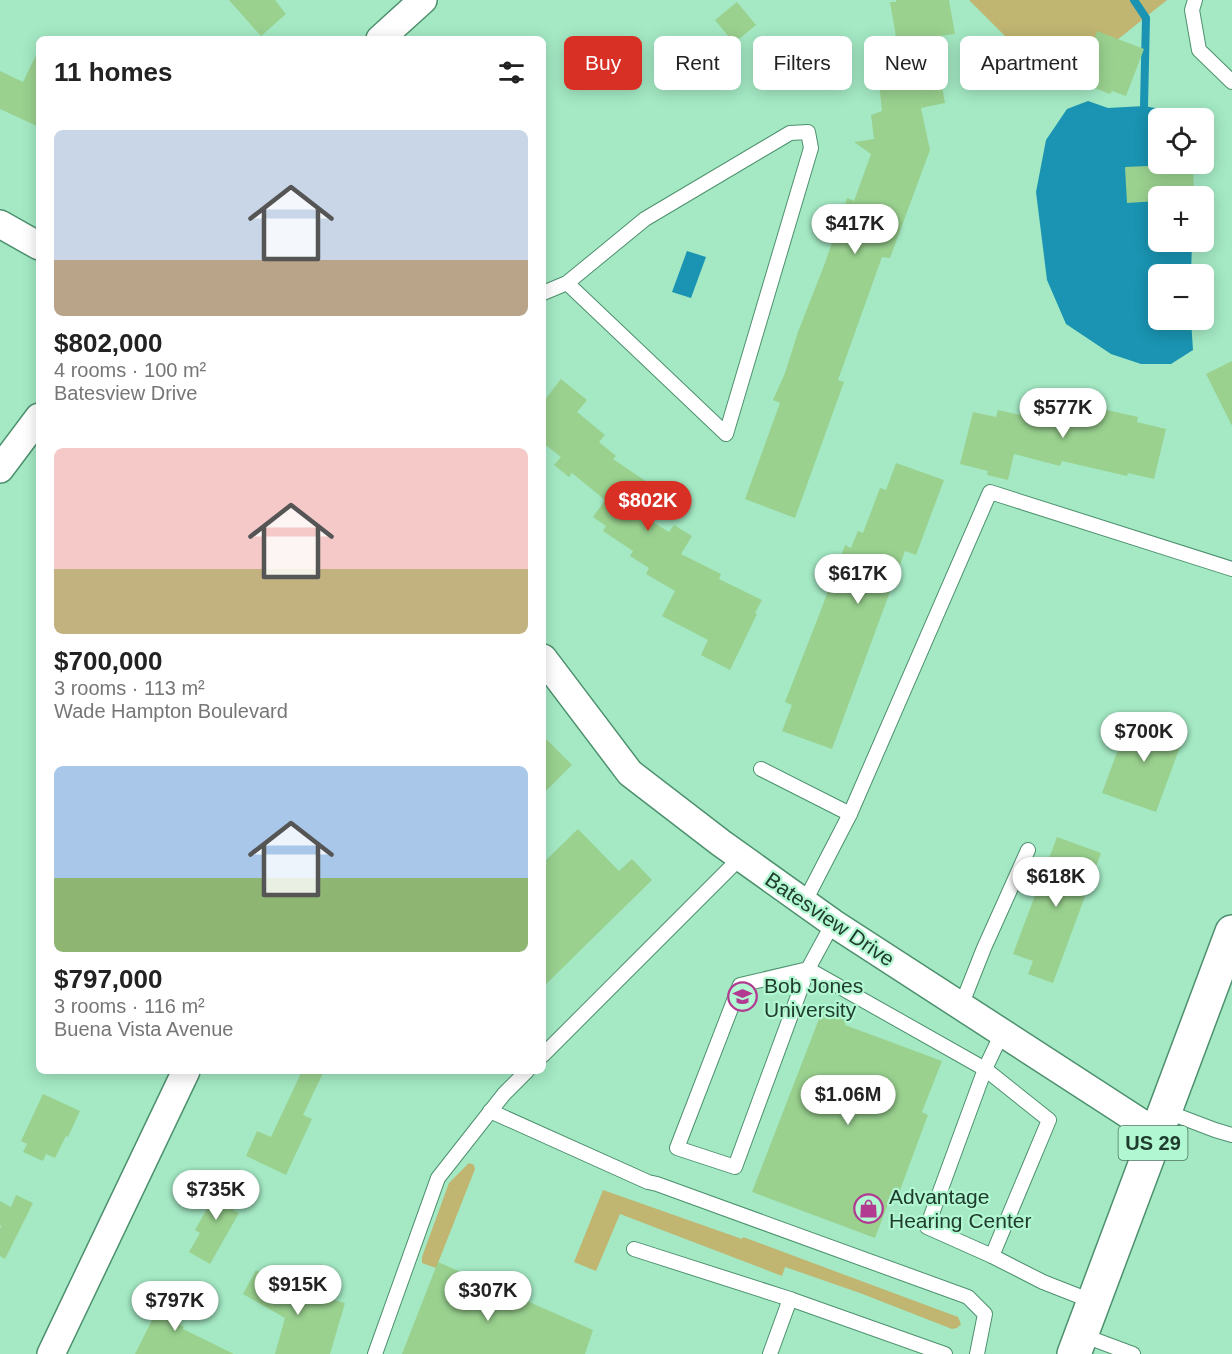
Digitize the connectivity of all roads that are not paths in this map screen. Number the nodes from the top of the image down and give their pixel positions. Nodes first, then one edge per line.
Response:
1 (423, 0) edge
2 (1195, 0) edge
3 (383, 36) edge
4 (1232, 82) edge
5 (0, 224) edge
6 (36, 244) edge
7 (567, 283) junction
8 (546, 292) edge
9 (36, 421) edge
10 (0, 469) edge
11 (1232, 569) edge
12 (546, 662) edge
13 (761, 768) dead end
14 (850, 814) junction
15 (1028, 850) dead end
16 (741, 858) junction
17 (804, 903) junction
18 (833, 923) junction
19 (1228, 953) edge
20 (808, 969) junction
21 (961, 1006) junction
22 (1002, 1033) junction
23 (546, 1052) edge
24 (985, 1069) junction
25 (185, 1074) edge
26 (524, 1074) edge
27 (490, 1111) junction
28 (1161, 1122) junction
29 (1232, 1135) edge
30 (634, 1249) dead end
31 (992, 1256) junction
32 (790, 1299) junction
33 (1094, 1302) junction
34 (1078, 1345) edge
35 (51, 1354) edge
36 (375, 1354) edge
37 (770, 1354) edge
38 (945, 1354) edge
39 (977, 1354) edge
40 (1133, 1354) edge

1 - 3 street
2 - 4 lane
5 - 6 street
7 - 7 lane
7 - 8 lane
9 - 10 street
11 - 14 lane
12 - 16 street, Batesview Drive
13 - 14 lane
14 - 17 lane
15 - 21 lane
16 - 17 street, Batesview Drive
16 - 23 lane
17 - 18 street, Batesview Drive
18 - 20 lane
18 - 21 street, Batesview Drive
19 - 28 main road, US 29
20 - 20 lane
20 - 24 lane
21 - 22 street, Batesview Drive
22 - 24 lane
22 - 28 street, Batesview Drive
24 - 31 lane
24 - 31 lane
25 - 35 street
26 - 27 lane
27 - 36 lane
27 - 39 lane
28 - 29 lane
28 - 33 main road, US 29
30 - 32 lane
31 - 33 lane
32 - 37 lane
32 - 38 lane
33 - 34 main road, US 29
34 - 40 lane

